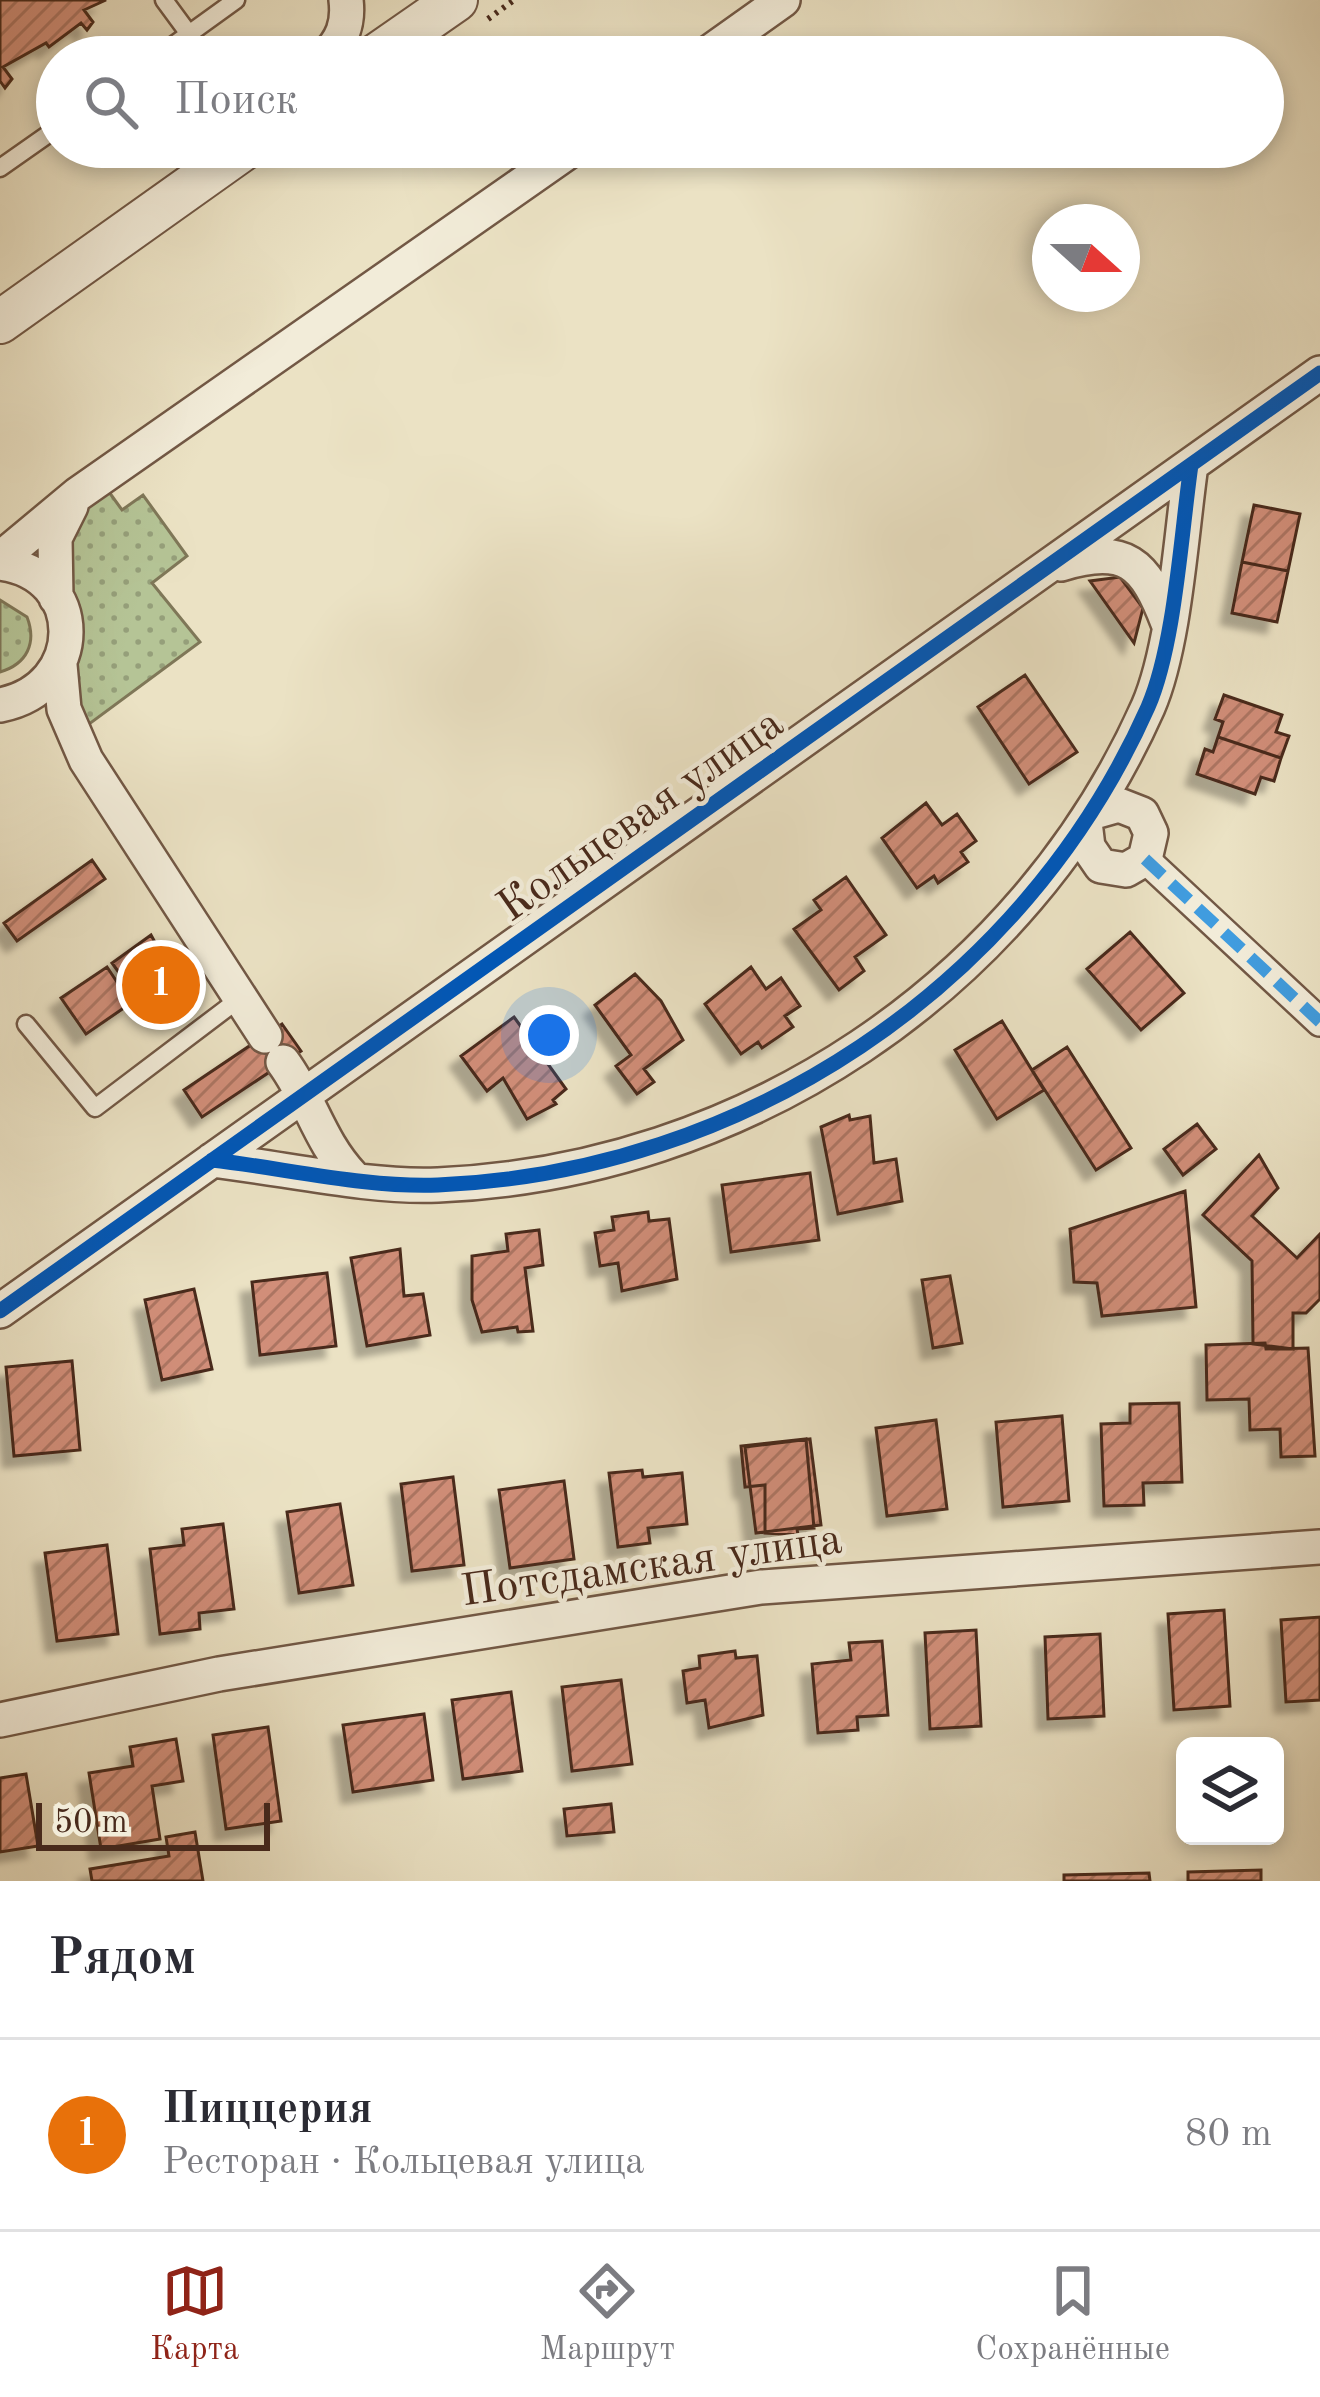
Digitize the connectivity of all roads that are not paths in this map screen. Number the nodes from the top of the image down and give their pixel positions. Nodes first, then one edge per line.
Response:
1 (164, 0) edge
2 (236, 0) edge
3 (346, 0) edge
4 (456, 0) edge
5 (783, 0) edge
6 (189, 34) junction
7 (186, 36) edge
8 (342, 36) edge
9 (404, 36) edge
10 (732, 36) edge
11 (36, 143) edge
12 (0, 168) edge
13 (200, 168) edge
14 (216, 168) edge
15 (545, 168) edge
16 (186, 189) junction
17 (0, 322) edge
18 (1320, 373) edge
19 (1191, 465) junction
20 (78, 494) junction
21 (0, 561) edge
22 (1048, 568) junction
23 (56, 598) junction
24 (1168, 622) junction
25 (60, 665) junction
26 (9, 703) edge
27 (86, 760) junction
28 (1088, 818) junction
29 (1145, 859) junction
30 (239, 999) junction
31 (1320, 1022) edge
32 (26, 1024) dead end
33 (306, 1093) junction
34 (212, 1160) junction
35 (352, 1176) junction
36 (0, 1311) edge
37 (1320, 1547) edge
38 (0, 1720) edge

1 - 6 lane
2 - 6 lane
3 - 8 street
4 - 9 street
5 - 10 street
6 - 7 lane
11 - 12 lane
13 - 16 street
14 - 16 street
15 - 20 street
16 - 17 street
18 - 19 street, Кольцевая улица
19 - 22 street, Кольцевая улица
19 - 24 street
20 - 21 street
20 - 23 street
21 - 23 street
22 - 24 street
22 - 33 street, Кольцевая улица
23 - 25 street
24 - 28 street
25 - 26 street
25 - 27 street
26 - 27 street
27 - 30 street
28 - 29 street
28 - 29 street
28 - 35 street
29 - 31 street
30 - 32 lane
30 - 33 street
33 - 34 street, Кольцевая улица
33 - 35 street
34 - 35 street
34 - 36 street, Кольцевая улица
37 - 38 street, Потсдамская улица

